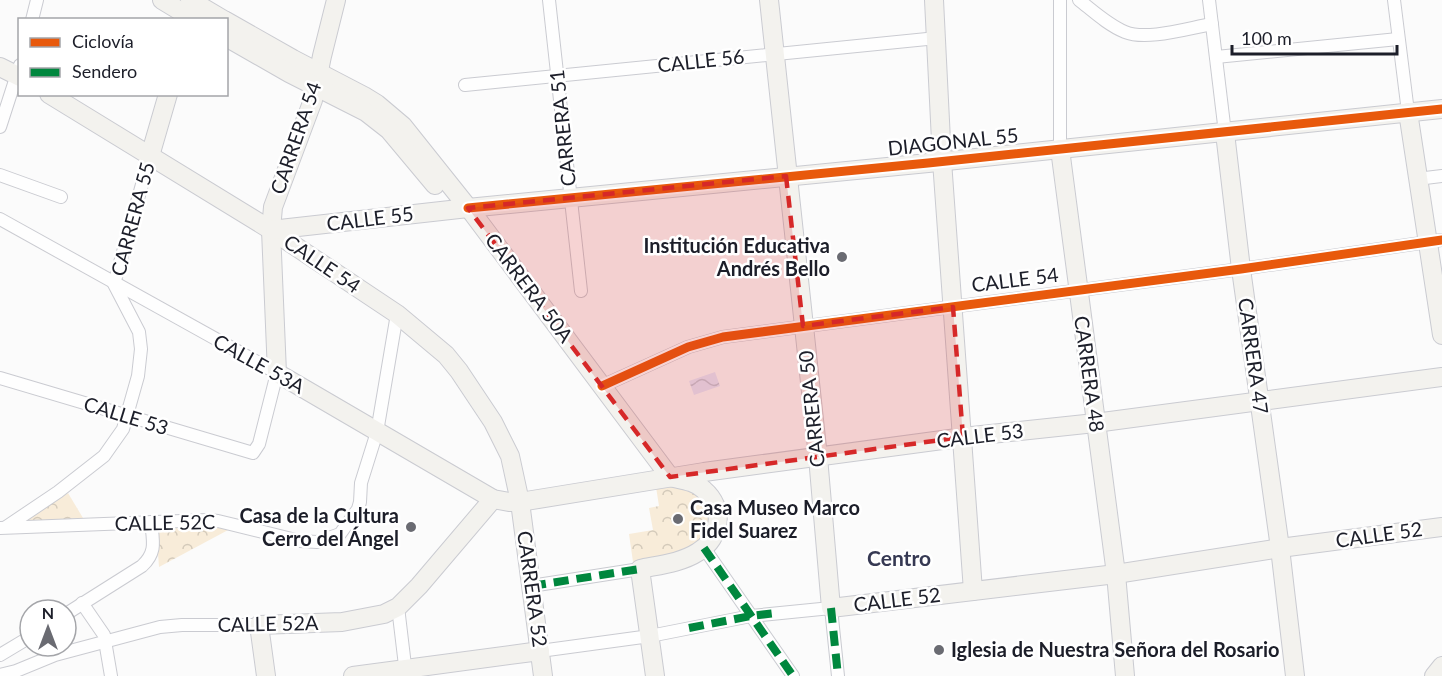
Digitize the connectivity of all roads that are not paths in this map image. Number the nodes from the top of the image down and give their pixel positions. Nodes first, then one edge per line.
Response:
1 (37, 0) edge
2 (162, 0) edge
3 (336, 0) edge
4 (549, 0) edge
5 (769, 0) edge
6 (934, 0) edge
7 (1060, 0) edge
8 (1079, 0) edge
9 (1209, 0) edge
10 (1394, 0) edge
11 (189, 11) edge
12 (32, 18) edge
13 (217, 18) edge
14 (228, 22) edge
15 (1212, 24) junction
16 (938, 38) junction
17 (228, 39) edge
18 (1398, 39) junction
19 (774, 54) junction
20 (1216, 57) junction
21 (0, 67) edge
22 (18, 72) edge
23 (18, 75) edge
24 (557, 76) junction
25 (317, 79) junction
26 (465, 85) dead end
27 (52, 96) edge
28 (167, 96) edge
29 (1442, 109) edge
30 (1408, 112) junction
31 (0, 127) edge
32 (1225, 132) junction
33 (1060, 149) junction
34 (150, 156) junction
35 (942, 161) junction
36 (0, 175) edge
37 (786, 176) junction
38 (1442, 176) edge
39 (1417, 179) junction
40 (61, 197) dead end
41 (571, 197) junction
42 (468, 208) junction
43 (443, 210) junction
44 (0, 219) edge
45 (272, 230) junction
46 (1434, 241) edge
47 (1241, 269) junction
48 (114, 284) junction
49 (581, 291) dead end
50 (1077, 291) junction
51 (953, 307) junction
52 (397, 314) junction
53 (803, 326) junction
54 (1442, 335) edge
55 (277, 373) junction
56 (1442, 377) edge
57 (0, 378) edge
58 (602, 386) junction
59 (1260, 401) junction
60 (127, 417) junction
61 (1095, 423) junction
62 (377, 432) junction
63 (963, 437) junction
64 (253, 453) joint
65 (818, 457) junction
66 (670, 477) junction
67 (493, 499) junction
68 (520, 502) junction
69 (151, 522) junction
70 (1442, 527) edge
71 (2, 529) edge
72 (704, 548) junction
73 (1280, 548) junction
74 (640, 569) junction
75 (1116, 574) junction
76 (531, 586) junction
77 (973, 591) junction
78 (82, 603) junction
79 (78, 606) edge
80 (398, 607) junction
81 (831, 608) junction
82 (751, 616) junction
83 (259, 626) junction
84 (650, 636) junction
85 (107, 642) junction
86 (18, 645) edge
87 (540, 651) junction
88 (0, 655) edge
89 (1442, 666) edge
90 (406, 672) edge
91 (0, 675) edge
92 (111, 676) edge
93 (266, 676) edge
94 (353, 676) edge
95 (543, 676) edge
96 (655, 676) edge
97 (793, 676) edge
98 (838, 676) edge
99 (1125, 676) edge
100 (1295, 676) edge
101 (1434, 676) edge

1 - 12 street
2 - 11 street, CARRERA 50A
3 - 25 street, CARRERA 54
4 - 24 street, CARRERA 51
5 - 19 street, CARRERA 50
6 - 16 street
7 - 33 street, CARRERA 48
8 - 15 street
9 - 15 street, CARRERA 47
10 - 18 street
11 - 13 street, CARRERA 50A
14 - 25 street, CARRERA 50A
15 - 20 street, CARRERA 47
16 - 19 street, CALLE 56
16 - 35 street
17 - 25 street, CARRERA 50A
18 - 20 street
18 - 30 street
19 - 24 street, CALLE 56
19 - 37 street, CARRERA 50
20 - 32 street, CARRERA 47
21 - 22 street
23 - 31 street
24 - 26 street, CALLE 56
24 - 41 street, CARRERA 51
25 - 42 street, CARRERA 50A
25 - 43 street, CARRERA 50A
25 - 45 street, CARRERA 54
27 - 34 street, CALLE 54
28 - 34 street, CARRERA 55
29 - 30 street, DIAGONAL 55
30 - 32 street, DIAGONAL 55
30 - 39 street
32 - 33 street, DIAGONAL 55
32 - 47 street, CARRERA 47
33 - 35 street, DIAGONAL 55
33 - 50 street, CARRERA 48
34 - 45 street, CALLE 54
34 - 48 street, CARRERA 55
35 - 37 street, DIAGONAL 55
35 - 51 street
36 - 40 street
37 - 41 street, DIAGONAL 55
37 - 53 street, CARRERA 50
38 - 39 street
39 - 46 street
41 - 42 street, DIAGONAL 55
41 - 49 street, CARRERA 51
42 - 43 street, CALLE 55
42 - 58 street, CARRERA 50A
43 - 45 street, CALLE 55
44 - 48 street, CALLE 53A
45 - 52 street, CALLE 54
45 - 55 street, CARRERA 54
46 - 47 street, CALLE 54
46 - 54 street
47 - 50 street, CALLE 54
47 - 59 street, CARRERA 47
48 - 55 street, CALLE 53A
48 - 60 street, CARRERA 55
50 - 51 street, CALLE 54
50 - 61 street, CARRERA 48
51 - 53 street, CALLE 54
51 - 63 street
52 - 62 street
52 - 68 street, CALLE 54
53 - 58 street, CALLE 54
53 - 65 street, CARRERA 50
55 - 62 street, CALLE 53A
55 - 64 street, CARRERA 54
56 - 59 street, CALLE 53
57 - 60 street, CALLE 53
58 - 66 street, CARRERA 50A
59 - 61 street, CALLE 53
59 - 73 street, CARRERA 47
60 - 64 street, CALLE 53
60 - 71 street, CARRERA 55
61 - 63 street, CALLE 53
61 - 75 street, CARRERA 48
62 - 67 street, CALLE 53A
62 - 69 street, CALLE 52C
63 - 65 street, CALLE 53
63 - 77 street
65 - 66 street, CALLE 53
65 - 81 street, CARRERA 50
66 - 68 street, CALLE 53
66 - 72 street
67 - 68 street, CALLE 53A
67 - 80 street, CALLE 52A
68 - 76 street, CARRERA 52
69 - 71 street, CALLE 52C
69 - 78 street
70 - 73 street, CALLE 52
72 - 74 street
72 - 82 street
73 - 75 street, CALLE 52
73 - 100 street, CARRERA 47
74 - 76 street
74 - 84 street
75 - 77 street, CALLE 52
75 - 99 street, CARRERA 48
76 - 87 street, CARRERA 52
77 - 81 street, CALLE 52
78 - 79 street
78 - 85 street
80 - 83 street, CALLE 52A
80 - 90 street
81 - 82 street, CALLE 52
81 - 98 street, CARRERA 50
82 - 84 street, CALLE 52
82 - 97 street
83 - 85 street, CALLE 52A
83 - 93 street
84 - 87 street, CALLE 52
84 - 96 street
85 - 91 street, CALLE 52A
85 - 92 street
86 - 88 street
87 - 90 street, CALLE 52
87 - 95 street, CARRERA 52
89 - 101 street
90 - 94 street, CALLE 52

